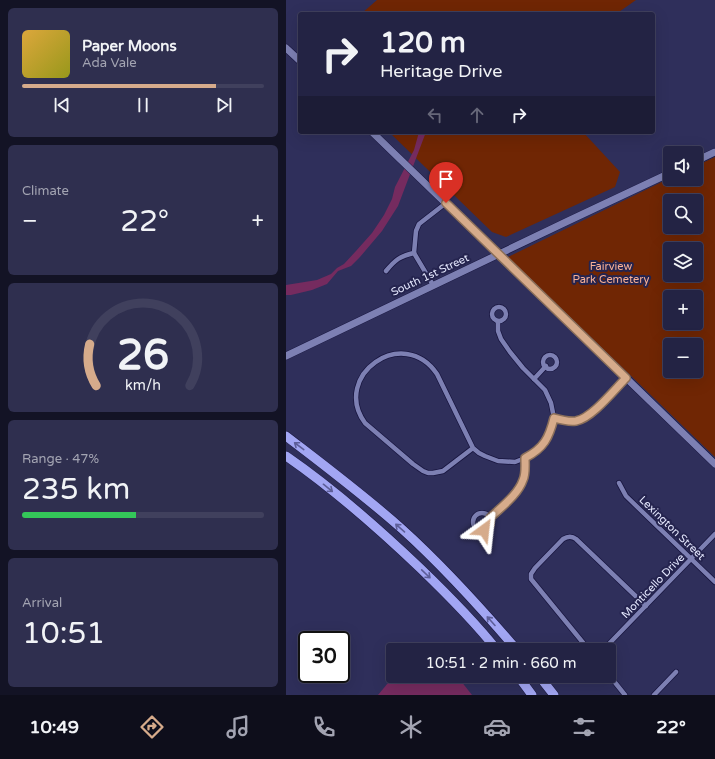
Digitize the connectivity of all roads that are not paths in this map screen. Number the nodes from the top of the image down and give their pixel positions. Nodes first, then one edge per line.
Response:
1 (286, 48) edge
2 (298, 59) edge
3 (374, 134) edge
4 (715, 152) edge
5 (703, 158) edge
6 (663, 176) edge
7 (446, 203) junction
8 (414, 253) junction
9 (499, 254) junction
10 (386, 271) dead end
11 (432, 285) junction
12 (498, 321) dead end
13 (286, 356) edge
14 (546, 366) dead end
15 (626, 378) junction
16 (534, 379) junction
17 (554, 418) junction
18 (286, 436) edge
19 (473, 448) junction
20 (286, 456) edge
21 (525, 458) junction
22 (715, 464) edge
23 (619, 483) dead end
24 (490, 518) dead end
25 (715, 534) edge
26 (691, 559) junction
27 (715, 582) edge
28 (646, 606) junction
29 (492, 643) edge
30 (510, 643) edge
31 (583, 643) edge
32 (610, 643) edge
33 (676, 672) dead end
34 (523, 683) edge
35 (545, 683) edge
36 (615, 683) edge
37 (532, 695) edge
38 (554, 695) edge
39 (625, 695) edge
40 (654, 695) edge

1 - 2 street
3 - 7 street
4 - 5 street
6 - 9 street, South 1st Street
7 - 8 street
7 - 9 street
8 - 10 street
8 - 11 street
9 - 11 street, South 1st Street
9 - 15 street
11 - 13 street, South 1st Street
12 - 16 street
14 - 16 street
15 - 17 street
15 - 22 street
16 - 17 street
17 - 21 street
30 -> 18 highway
19 - 19 street
19 - 21 street
20 -> 29 highway
21 - 24 street
23 - 26 street, Lexington Street
25 - 26 street, Monticello Drive
26 - 27 street, Lexington Street
26 - 28 street, Monticello Drive
28 - 31 street
28 - 32 street, Monticello Drive
33 - 40 street
34 - 37 highway
35 - 38 highway
36 - 39 street

